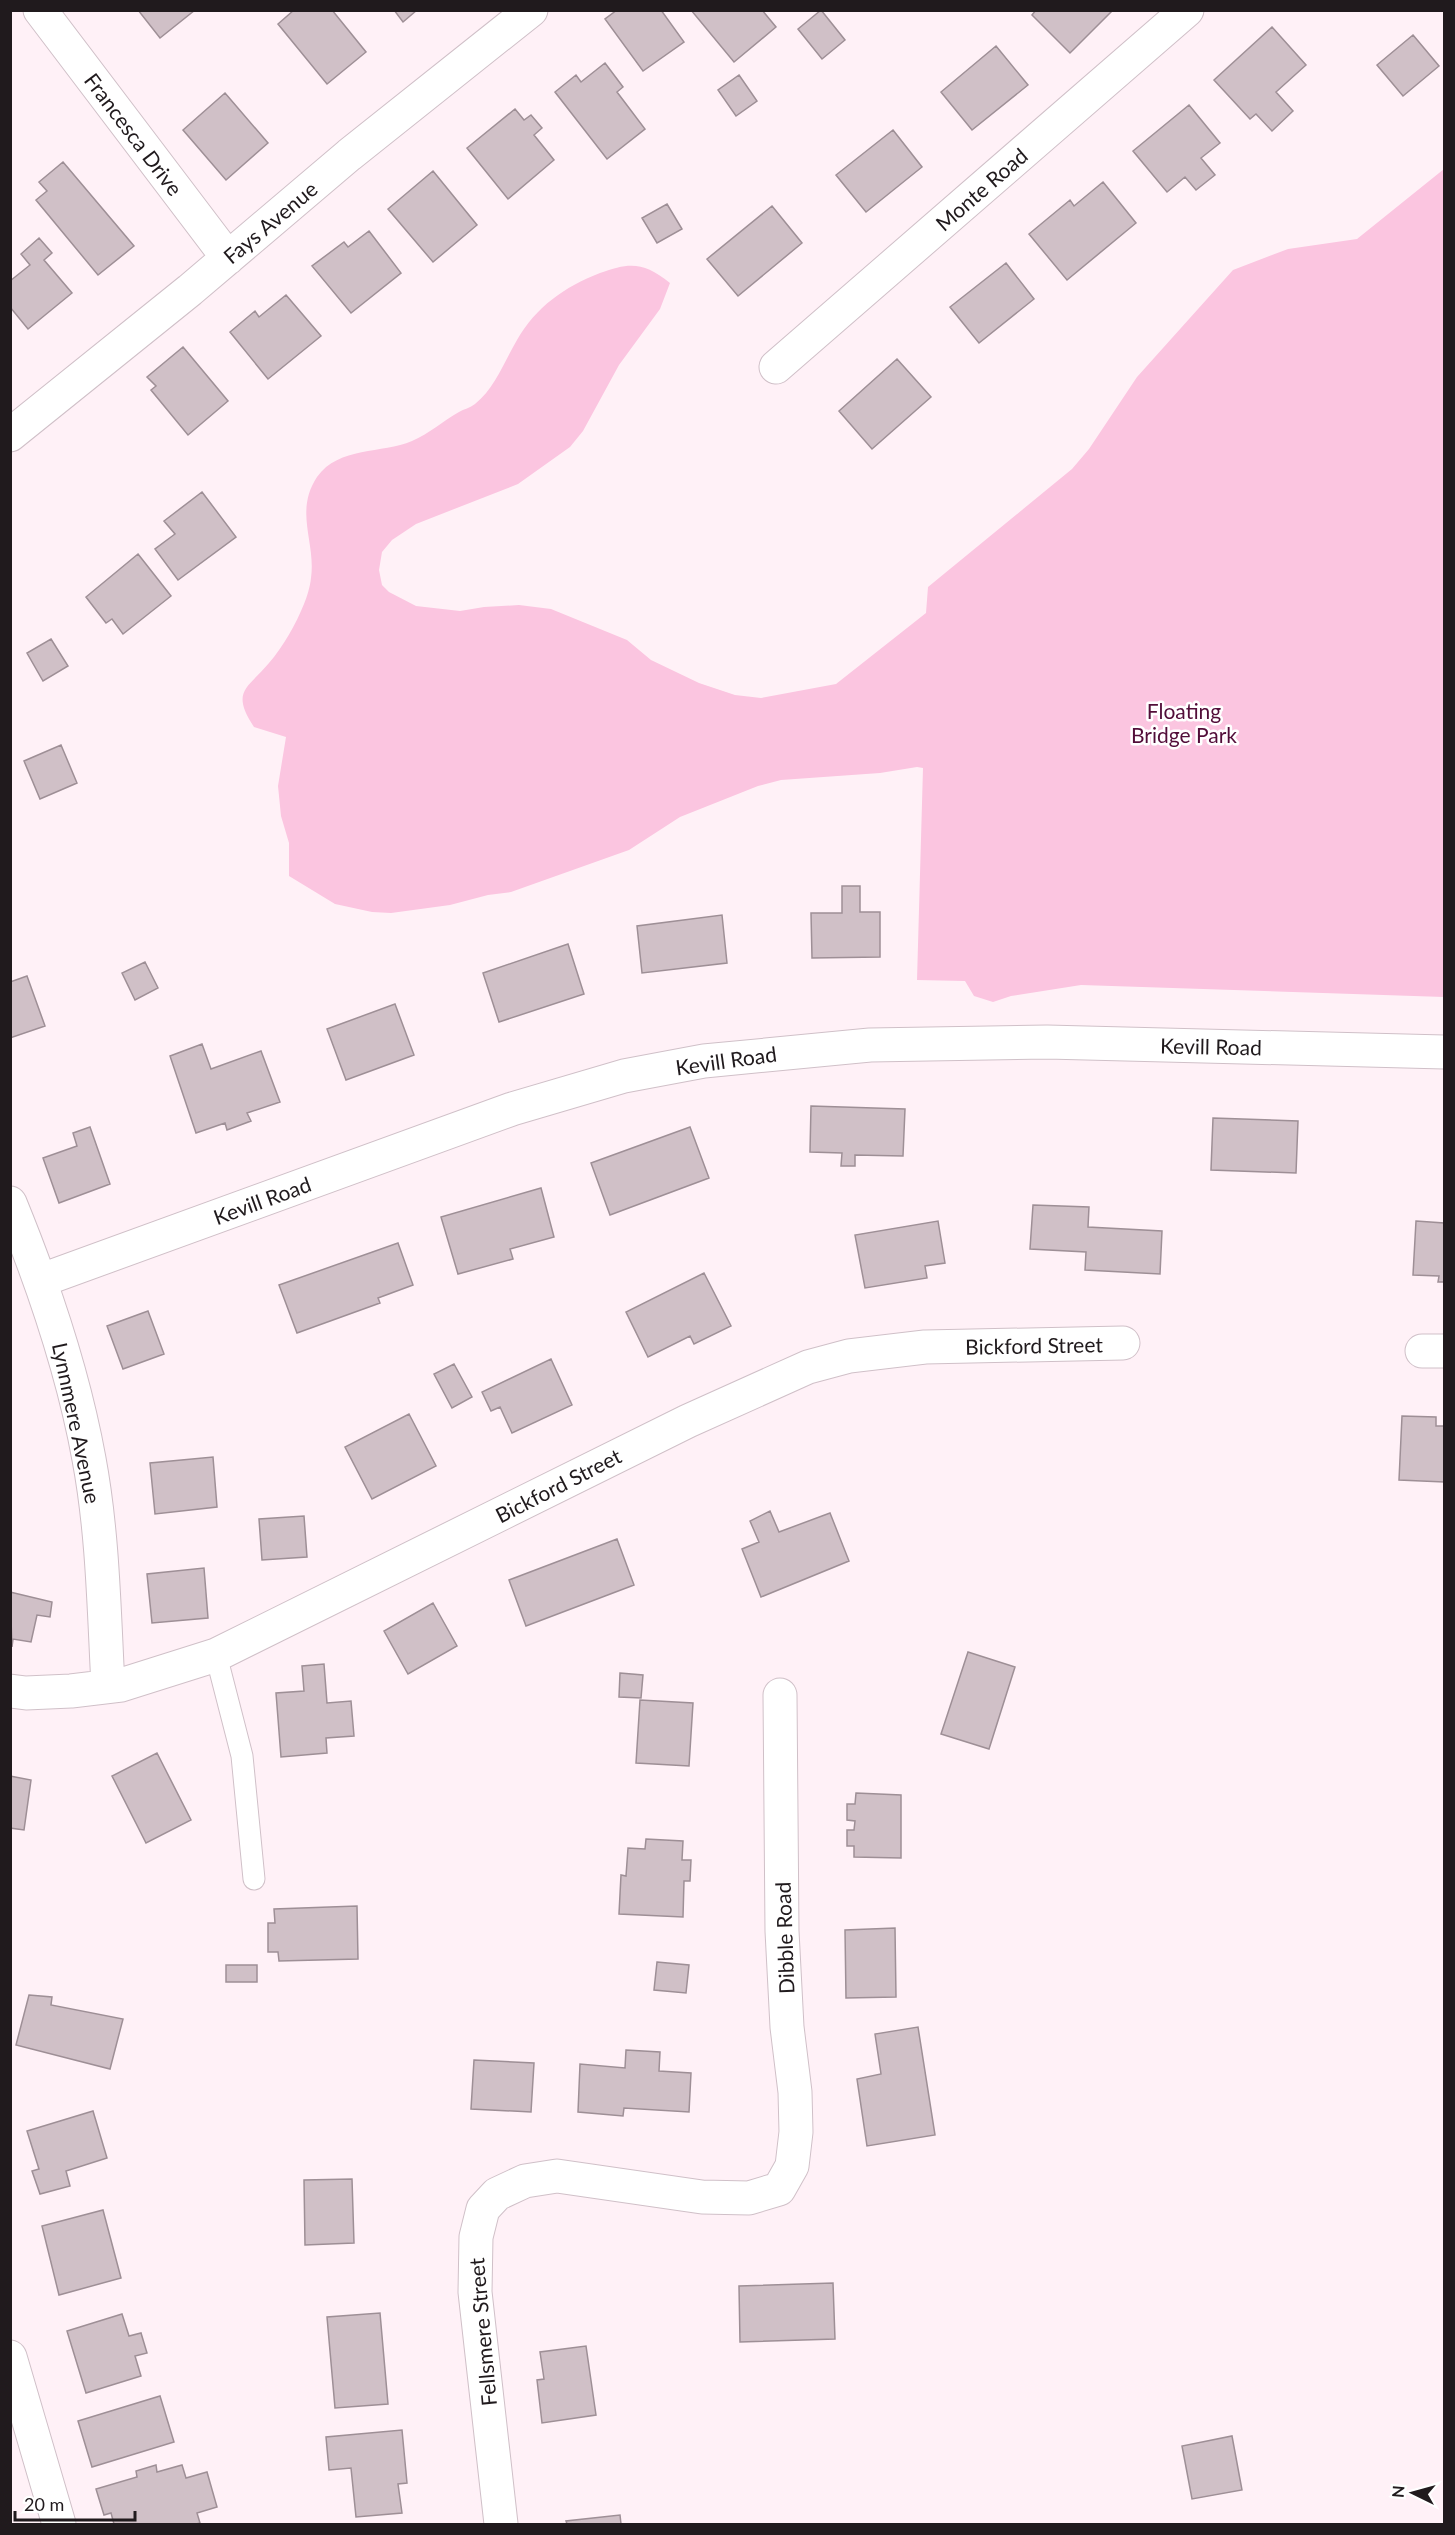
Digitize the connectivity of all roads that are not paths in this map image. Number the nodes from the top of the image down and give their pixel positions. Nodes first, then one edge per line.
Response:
1 (40, 10) edge
2 (531, 10) edge
3 (1187, 10) edge
4 (228, 258) junction
5 (776, 367) dead end
6 (10, 435) edge
7 (1444, 1052) edge
8 (10, 1203) edge
9 (42, 1280) junction
10 (1122, 1343) dead end
11 (216, 1655) junction
12 (108, 1686) junction
13 (10, 1691) edge
14 (780, 1695) dead end
15 (254, 1879) dead end
16 (785, 2178) joint
17 (10, 2357) edge
18 (59, 2524) edge
19 (501, 2524) edge

1 - 4 street, Francesca Drive
2 - 4 street, Fays Avenue
3 - 5 street, Monte Road
4 - 6 street, Fays Avenue
7 - 9 street, Kevill Road
8 - 9 street, Lynnmere Avenue
9 - 12 street, Lynnmere Avenue
10 - 11 street, Bickford Street
11 - 12 street, Bickford Street
11 - 15 lane
12 - 13 street, Bickford Street
14 - 16 street, Dibble Road
16 - 19 street, Fellsmere Street
17 - 18 street

